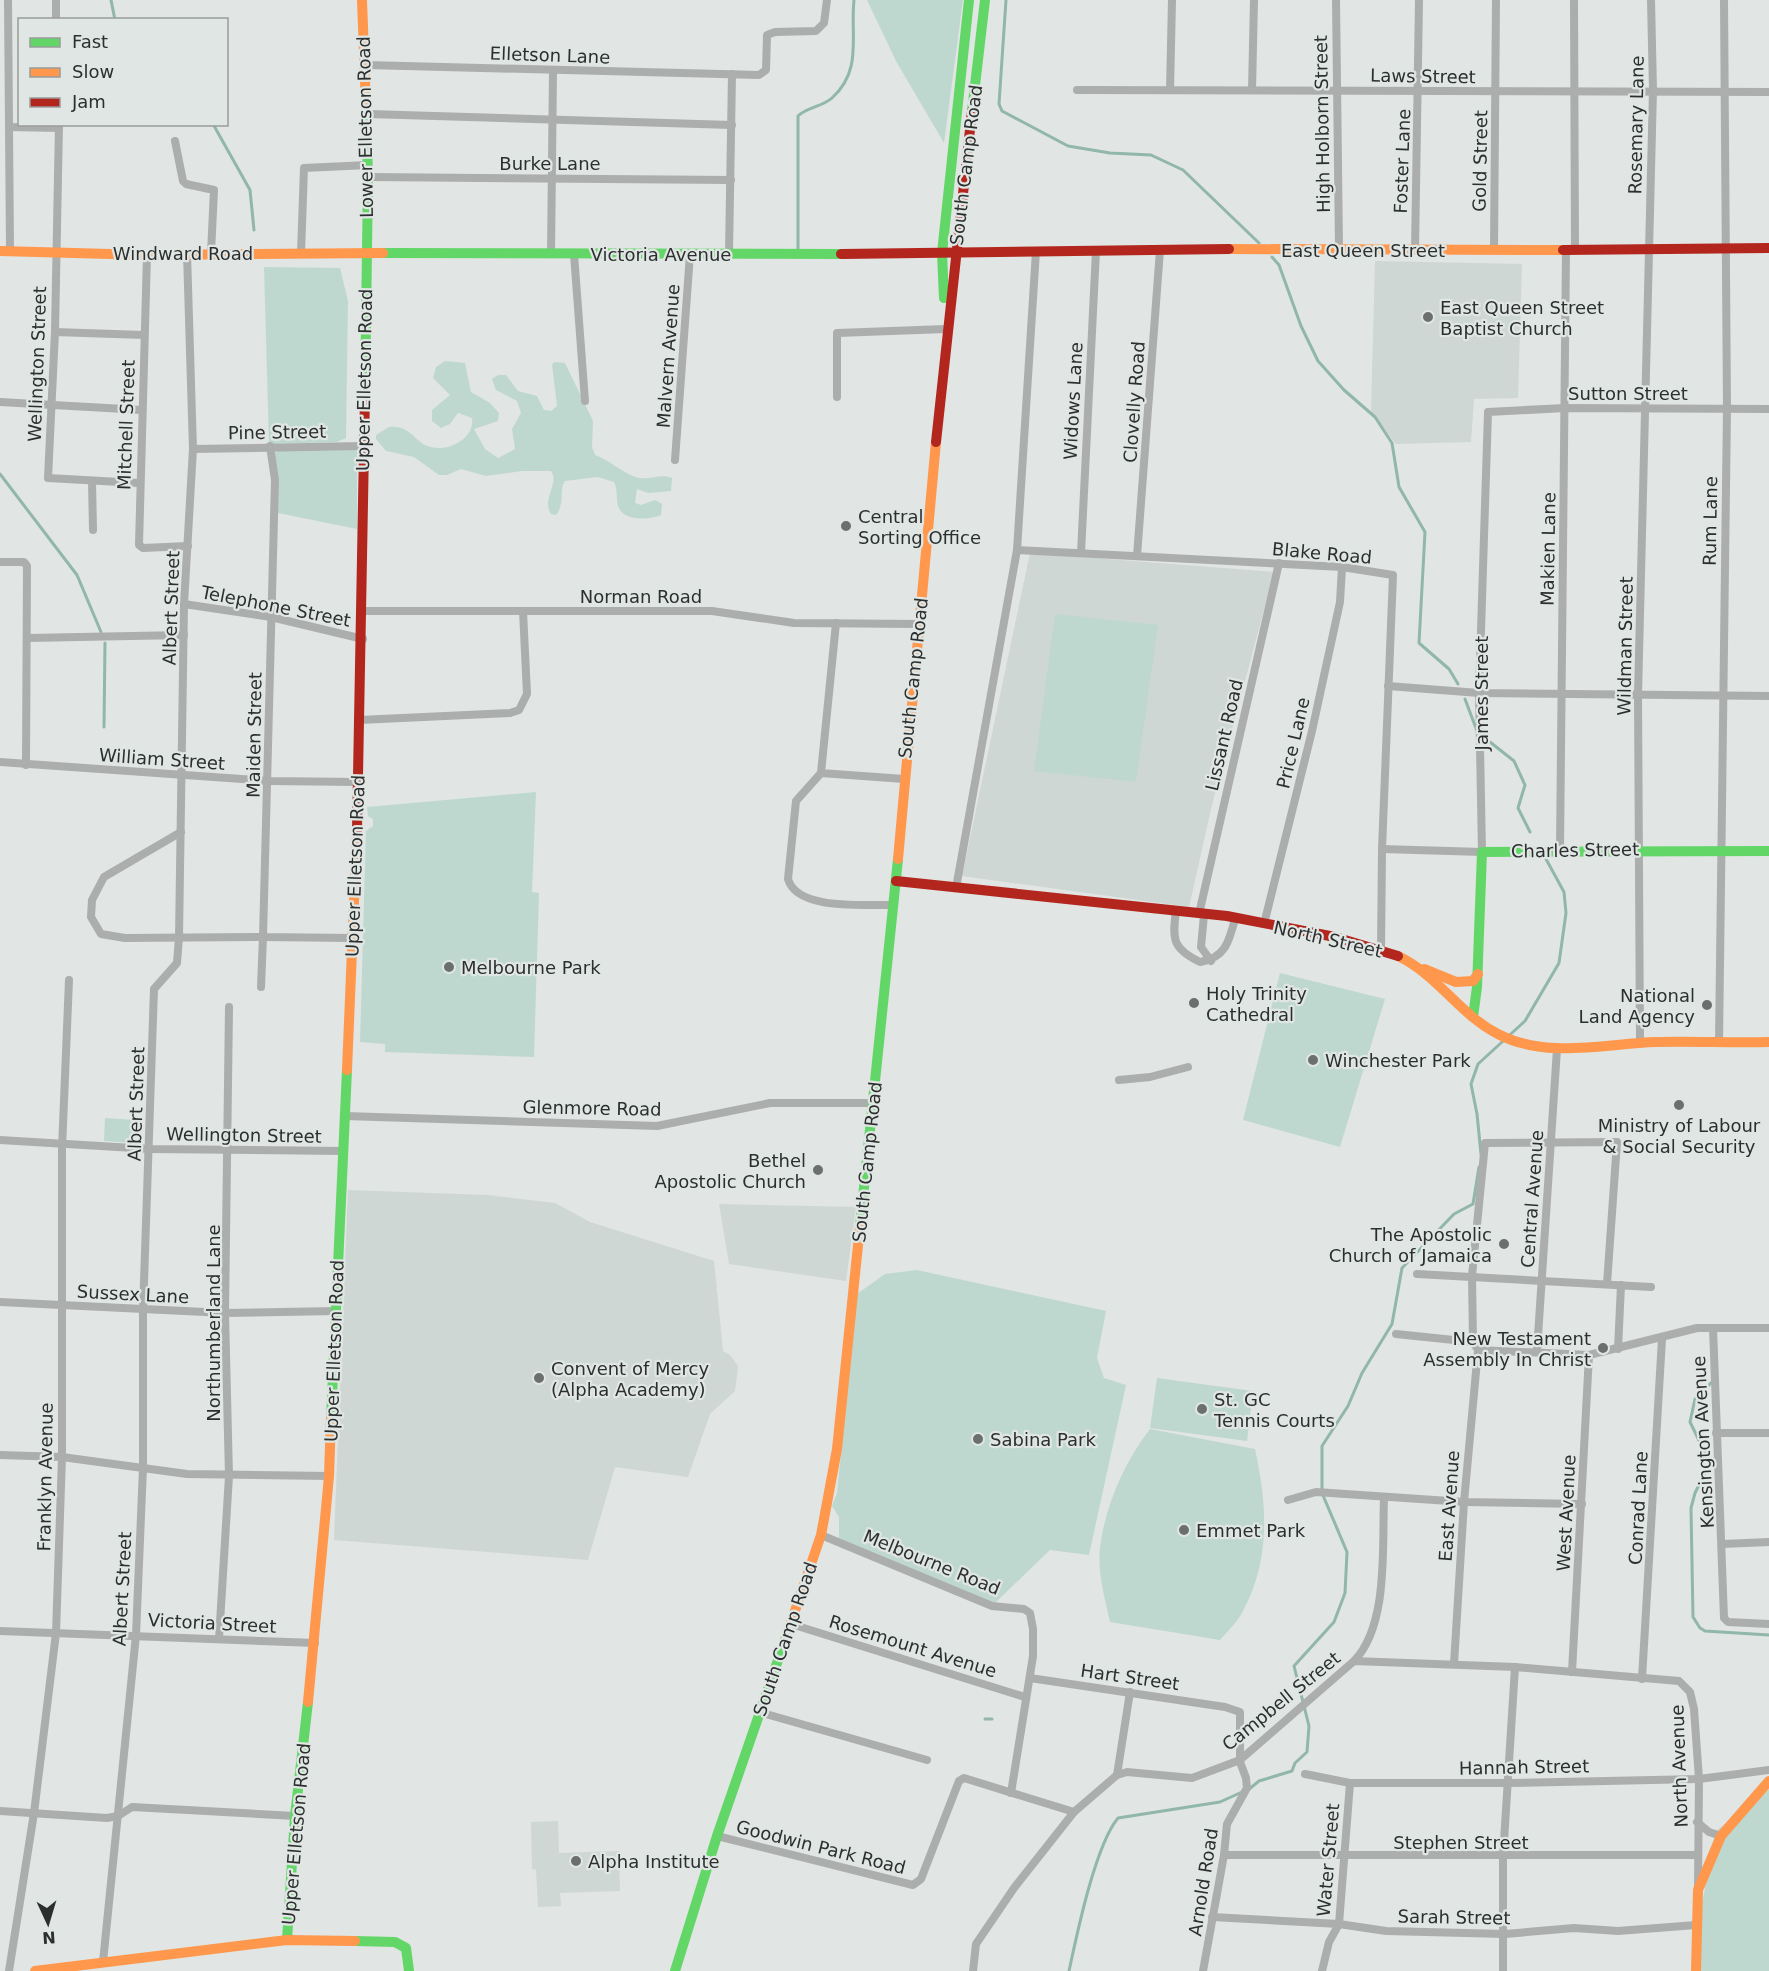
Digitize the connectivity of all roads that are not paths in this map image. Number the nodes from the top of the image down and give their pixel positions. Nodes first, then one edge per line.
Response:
1 (8, 0) edge
2 (56, 0) edge
3 (362, 0) edge
4 (827, 0) edge
5 (969, 0) edge
6 (985, 0) edge
7 (1172, 0) edge
8 (1254, 0) edge
9 (1336, 0) edge
10 (1419, 0) edge
11 (1496, 0) edge
12 (1574, 0) edge
13 (1651, 0) edge
14 (1724, 0) edge
15 (56, 18) edge
16 (366, 65) junction
17 (553, 70) junction
18 (732, 74) junction
19 (1336, 89) junction
20 (1077, 90) dead end
21 (1170, 90) junction
22 (1252, 90) junction
23 (1419, 90) junction
24 (1653, 90) junction
25 (1724, 91) junction
26 (1497, 92) junction
27 (1574, 92) junction
28 (1769, 92) edge
29 (368, 114) junction
30 (553, 119) junction
31 (732, 125) junction
32 (58, 126) edge
33 (10, 127) junction
34 (175, 141) dead end
35 (368, 171) junction
36 (552, 179) junction
37 (730, 180) junction
38 (1339, 248) junction
39 (1726, 248) junction
40 (1769, 248) edge
41 (1570, 249) junction
42 (1160, 250) junction
43 (1494, 250) junction
44 (1649, 250) junction
45 (5, 251) edge
46 (1096, 251) junction
47 (1415, 251) junction
48 (56, 252) junction
49 (1036, 252) junction
50 (211, 253) junction
51 (301, 253) junction
52 (729, 253) junction
53 (942, 253) junction
54 (956, 253) junction
55 (187, 254) junction
56 (550, 254) junction
57 (574, 254) junction
58 (690, 254) junction
59 (147, 255) junction
60 (365, 255) junction
61 (946, 329) junction
62 (55, 332) junction
63 (144, 334) junction
64 (837, 397) dead end
65 (585, 401) dead end
66 (0, 402) edge
67 (50, 405) junction
68 (1646, 407) junction
69 (1565, 408) junction
70 (1727, 408) junction
71 (1769, 409) edge
72 (142, 410) junction
73 (1488, 412) joint
74 (270, 446) junction
75 (362, 446) junction
76 (192, 449) junction
77 (675, 460) dead end
78 (92, 481) junction
79 (138, 483) junction
80 (93, 530) dead end
81 (188, 546) junction
82 (1017, 550) junction
83 (1081, 553) junction
84 (1137, 556) junction
85 (0, 562) edge
86 (1279, 563) junction
87 (1342, 567) junction
88 (184, 604) junction
89 (363, 611) junction
90 (523, 611) junction
91 (270, 617) junction
92 (836, 623) junction
93 (919, 624) junction
94 (184, 635) junction
95 (27, 638) junction
96 (363, 639) junction
97 (1388, 686) junction
98 (1479, 693) junction
99 (1562, 694) junction
100 (1638, 695) junction
101 (1722, 696) junction
102 (1769, 696) edge
103 (359, 720) junction
104 (0, 762) edge
105 (26, 765) junction
106 (821, 773) junction
107 (182, 776) junction
108 (904, 779) junction
109 (269, 781) junction
110 (359, 782) junction
111 (181, 832) junction
112 (1382, 849) junction
113 (1560, 849) junction
114 (1639, 850) junction
115 (1721, 850) junction
116 (1769, 851) edge
117 (1482, 852) junction
118 (896, 881) junction
119 (956, 888) junction
120 (893, 905) junction
121 (1176, 911) junction
122 (1202, 914) junction
123 (1235, 919) junction
124 (1264, 924) junction
125 (179, 937) junction
126 (263, 937) junction
127 (351, 938) junction
128 (1201, 946) junction
129 (1381, 950) junction
130 (1190, 957) junction
131 (1211, 961) junction
132 (1418, 967) junction
133 (1478, 974) junction
134 (69, 980) dead end
135 (261, 987) dead end
136 (229, 1007) dead end
137 (1473, 1017) junction
138 (1640, 1042) junction
139 (1769, 1042) edge
140 (1719, 1043) junction
141 (1557, 1049) junction
142 (1188, 1067) dead end
143 (1119, 1080) dead end
144 (873, 1103) junction
145 (345, 1116) junction
146 (0, 1140) edge
147 (1551, 1143) junction
148 (63, 1146) junction
149 (150, 1149) junction
150 (343, 1151) junction
151 (229, 1152) junction
152 (1417, 1274) dead end
153 (1472, 1276) junction
154 (1542, 1281) junction
155 (1607, 1284) junction
156 (1621, 1285) junction
157 (1651, 1287) dead end
158 (0, 1302) edge
159 (62, 1305) junction
160 (143, 1311) junction
161 (336, 1311) junction
162 (225, 1313) junction
163 (1713, 1328) junction
164 (1769, 1328) edge
165 (1396, 1334) dead end
166 (1662, 1338) junction
167 (1473, 1342) junction
168 (1618, 1349) junction
169 (1478, 1350) junction
170 (1538, 1351) junction
171 (1589, 1355) junction
172 (1716, 1433) junction
173 (1769, 1433) edge
174 (0, 1455) edge
175 (62, 1457) junction
176 (142, 1468) junction
177 (229, 1476) junction
178 (329, 1476) junction
179 (1384, 1498) junction
180 (1288, 1500) dead end
181 (1464, 1502) junction
182 (1582, 1504) junction
183 (821, 1535) junction
184 (1769, 1542) edge
185 (1722, 1544) junction
186 (791, 1624) junction
187 (1769, 1624) edge
188 (0, 1631) edge
189 (56, 1633) junction
190 (136, 1635) junction
191 (219, 1639) junction
192 (315, 1643) junction
193 (1354, 1661) junction
194 (1454, 1664) junction
195 (1515, 1667) junction
196 (1572, 1672) junction
197 (1030, 1678) junction
198 (1642, 1678) junction
199 (1130, 1692) junction
200 (1025, 1697) junction
201 (1225, 1707) joint
202 (759, 1712) junction
203 (927, 1760) dead end
204 (1240, 1760) junction
205 (1769, 1770) edge
206 (1750, 1773) junction
207 (1305, 1774) dead end
208 (1117, 1775) junction
209 (1699, 1779) junction
210 (1350, 1783) junction
211 (1509, 1783) junction
212 (1765, 1785) edge
213 (1011, 1793) junction
214 (0, 1811) edge
215 (1074, 1812) junction
216 (34, 1813) junction
217 (118, 1816) junction
218 (296, 1816) junction
219 (1697, 1822) junction
220 (717, 1836) junction
221 (1721, 1836) junction
222 (1224, 1855) junction
223 (1697, 1855) junction
224 (1344, 1857) junction
225 (1503, 1857) junction
226 (1698, 1890) junction
227 (1212, 1917) junction
228 (1339, 1924) junction
229 (1696, 1925) junction
230 (1505, 1934) junction
231 (287, 1940) junction
232 (103, 1962) junction
233 (9, 1971) edge
234 (35, 1971) edge
235 (409, 1971) edge
236 (675, 1971) edge
237 (973, 1971) edge
238 (1203, 1971) edge
239 (1322, 1971) edge
240 (1503, 1971) edge
241 (1696, 1971) edge

1 - 33 street
2 - 15 street
3 - 16 main road, Lower Elletson Road
4 - 18 street, Elletson Lane
5 - 53 main road, South Camp Road
6 - 54 main road, South Camp Road
7 - 21 street
8 - 22 street
9 - 19 street, High Holborn Street
10 - 23 street, Foster Lane
11 - 26 street, Gold Street
12 - 27 street, Makien Lane
13 - 24 street, Rosemary Lane
14 - 25 street, Rum Lane
16 - 17 street, Elletson Lane
16 - 29 main road, Lower Elletson Road
17 - 18 street, Elletson Lane
17 - 30 street
18 - 31 street
19 - 22 street, Laws Street
19 - 23 street, Laws Street
19 - 38 street, High Holborn Street
20 - 21 street, Laws Street
21 - 22 street, Laws Street
23 - 26 street, Laws Street
23 - 47 street, Foster Lane
24 - 25 street, Laws Street
24 - 27 street, Laws Street
24 - 44 street, Rosemary Lane
25 - 28 street, Laws Street
25 - 39 street, Rum Lane
26 - 27 street, Laws Street
26 - 43 street, Gold Street
27 - 41 street, Makien Lane
29 - 30 street
29 - 35 main road, Lower Elletson Road
30 - 31 street
30 - 36 street
31 - 37 street
32 - 33 street
32 - 48 street, Wellington Street
33 - 45 street
34 - 50 street
35 - 36 street, Burke Lane
35 - 51 street, Burke Lane
35 - 60 main road, Lower Elletson Road
36 - 37 street, Burke Lane
36 - 56 street
37 - 52 street
38 - 42 main road, East Queen Street
38 - 47 main road, East Queen Street
39 - 40 main road, East Queen Street
39 - 44 main road, East Queen Street
39 - 70 street, Rum Lane
41 - 43 main road, East Queen Street
41 - 44 main road, East Queen Street
41 - 69 street, Makien Lane
42 - 46 main road, East Queen Street
42 - 84 street, Clovelly Road
43 - 47 main road, East Queen Street
44 - 68 street, Wildman Street
45 - 48 main road, Windward Road
46 - 49 main road, East Queen Street
46 - 83 street, Widows Lane
48 - 59 main road, Windward Road
48 - 62 street, Wellington Street
49 - 54 main road, East Queen Street
49 - 82 street
50 - 51 main road, Windward Road
50 - 55 main road, Windward Road
51 - 60 main road, Windward Road
52 - 53 main road, Victoria Avenue
52 - 58 main road, Victoria Avenue
53 - 54 main road, Victoria Avenue
53 - 61 main road, South Camp Road
54 - 61 main road, South Camp Road
55 - 59 main road, Windward Road
55 - 76 street, Albert Street
56 - 57 main road, Victoria Avenue
56 - 60 main road, Victoria Avenue
57 - 58 main road, Victoria Avenue
57 - 65 street
58 - 77 street, Malvern Avenue
59 - 63 street, Mitchell Street
60 - 75 main road, Upper Elletson Road
61 - 64 street
61 - 93 main road, South Camp Road
62 - 63 street
62 - 67 street, Wellington Street
63 - 72 street, Mitchell Street
66 - 67 street
67 - 72 street
67 - 78 street, Wellington Street
68 - 69 street, Sutton Street
68 - 70 street, Sutton Street
68 - 100 street, Wildman Street
69 - 73 street, Sutton Street
69 - 99 street, Makien Lane
70 - 71 street, Sutton Street
70 - 101 street, Rum Lane
72 - 79 street, Mitchell Street
73 - 98 street, James Street
74 - 75 street, Pine Street
74 - 76 street, Pine Street
74 - 91 street, Maiden Street
75 - 89 main road, Upper Elletson Road
76 - 81 street, Albert Street
78 - 79 street
78 - 80 street
79 - 81 street, Mitchell Street
81 - 88 street, Albert Street
82 - 83 street, Blake Road
82 - 119 street
83 - 84 street, Blake Road
84 - 86 street, Blake Road
85 - 95 street
86 - 87 street, Blake Road
86 - 122 street, Lissant Road
87 - 97 street, Blake Road
87 - 124 street, Price Lane
88 - 91 street, Telephone Street
88 - 94 street, Albert Street
89 - 90 street, Norman Road
89 - 96 main road, Upper Elletson Road
90 - 92 street, Norman Road
90 - 103 street
91 - 96 street, Telephone Street
91 - 109 street, Maiden Street
92 - 93 street, Norman Road
92 - 106 street
93 - 108 main road, South Camp Road
94 - 95 street
94 - 107 street, Albert Street
95 - 105 street
96 - 103 main road, Upper Elletson Road
97 - 98 street
97 - 112 street, Blake Road
98 - 99 street
98 - 117 street, James Street
99 - 100 street
99 - 113 street, Makien Lane
100 - 101 street
100 - 114 street, Wildman Street
101 - 102 street
101 - 115 street, Rum Lane
103 - 110 main road, Upper Elletson Road
104 - 105 street, William Street
105 - 107 street, William Street
106 - 108 street
106 - 120 street
107 - 109 street, William Street
107 - 111 street, Albert Street
108 - 118 main road, South Camp Road
109 - 110 street, William Street
109 - 126 street, Maiden Street
110 - 127 main road, Upper Elletson Road
111 - 125 street, Albert Street
111 - 125 street
112 - 117 street, Charles Street
112 - 129 street, Blake Road
113 - 114 main road, Charles Street
113 - 117 main road, Charles Street
114 - 115 main road, Charles Street
114 - 138 street, Wildman Street
115 - 116 main road, Charles Street
115 - 140 street, Rum Lane
117 - 133 main road, James Street
118 - 119 main road, North Street
118 - 120 main road, South Camp Road
119 - 121 main road, North Street
120 - 144 main road, South Camp Road
121 - 122 main road, North Street
121 - 130 street
122 - 123 main road, North Street
122 - 128 street, Lissant Road
123 - 124 main road, North Street
123 - 131 street
124 - 129 main road, North Street
125 - 126 street
125 - 149 street, Albert Street
126 - 127 street
126 - 135 street, Maiden Street
127 - 145 main road, Upper Elletson Road
128 - 130 street
128 - 131 street
129 - 132 main road, North Street
130 - 131 street
132 - 133 main road
132 - 137 main road, North Street
133 - 137 main road, James Street
134 - 148 street, Franklyn Avenue
136 - 151 street, Northumberland Lane
137 - 141 main road, North Street
138 - 140 main road, North Street
138 - 141 main road, North Street
139 - 140 main road, North Street
141 - 147 street, Central Avenue
142 - 143 street
144 - 145 street, Glenmore Road
144 - 183 main road, South Camp Road
145 - 150 main road, Upper Elletson Road
146 - 148 street, Wellington Street
147 - 153 street
147 - 154 street, Central Avenue
147 - 155 street
148 - 149 street, Wellington Street
148 - 159 street, Franklyn Avenue
149 - 151 street, Wellington Street
149 - 160 street, Albert Street
150 - 151 street, Wellington Street
150 - 161 main road, Upper Elletson Road
151 - 162 street, Northumberland Lane
152 - 153 street
153 - 154 street
153 - 167 street
154 - 155 street
154 - 170 street, Central Avenue
155 - 156 street
156 - 157 street
156 - 168 street
158 - 159 street, Sussex Lane
159 - 160 street, Sussex Lane
159 - 175 street, Franklyn Avenue
160 - 162 street, Sussex Lane
160 - 176 street, Albert Street
161 - 162 street, Sussex Lane
161 - 178 main road, Upper Elletson Road
162 - 177 street, Northumberland Lane
163 - 164 street
163 - 166 street
163 - 172 street, Kensington Avenue
165 - 167 street
166 - 168 street
166 - 198 street, Conrad Lane
167 - 169 street
168 - 171 street
169 - 170 street
169 - 181 street, East Avenue
170 - 171 street
171 - 182 street, West Avenue
172 - 173 street
172 - 185 street, Kensington Avenue
174 - 175 street
175 - 176 street
175 - 189 street, Franklyn Avenue
176 - 177 street
176 - 190 street, Albert Street
177 - 178 street
177 - 191 street, Northumberland Lane
178 - 192 main road, Upper Elletson Road
179 - 180 street
179 - 181 street
179 - 193 street
181 - 182 street
181 - 194 street, East Avenue
182 - 196 street, West Avenue
183 - 186 main road, South Camp Road
183 - 197 street, Melbourne Road
184 - 185 street, Kensington Avenue
185 - 187 street
186 - 200 street, Rosemount Avenue
186 - 202 main road, South Camp Road
188 - 189 street, Victoria Street
189 - 190 street, Victoria Street
189 - 216 street, Franklyn Avenue
190 - 191 street, Victoria Street
190 - 217 street, Albert Street
191 - 192 street, Victoria Street
192 - 218 main road, Upper Elletson Road
193 - 194 street, Campbell Street
193 - 204 street, Campbell Street
194 - 195 street, Campbell Street
195 - 196 street, Campbell Street
195 - 211 street
196 - 198 street, North Avenue
197 - 199 street, Hart Street
197 - 200 street, Melbourne Road
198 - 209 street, North Avenue
199 - 201 street, Hart Street
199 - 208 street
200 - 213 street, Melbourne Road
201 - 204 street, Arnold Road
202 - 203 street
202 - 220 main road, South Camp Road
204 - 208 street, Campbell Street
204 - 222 street, Arnold Road
205 - 206 street, Hannah Street
206 - 209 street, Hannah Street
206 - 212 street
207 - 210 street, Hannah Street
208 - 215 street
209 - 211 street, Hannah Street
209 - 219 street, North Avenue
210 - 211 street, Hannah Street
210 - 224 street, Water Street
211 - 225 street
212 - 221 main road
213 - 215 street
213 - 220 street, Goodwin Park Road
214 - 216 street
215 - 237 street
216 - 217 street
216 - 233 street, Franklyn Avenue
217 - 218 street
217 - 232 street, Albert Street
218 - 231 main road, Upper Elletson Road
219 - 221 street
219 - 223 street, North Avenue
220 - 236 main road, South Camp Road
221 - 226 main road
222 - 224 street, Stephen Street
222 - 227 street, Arnold Road
223 - 225 street, Stephen Street
223 - 226 street, North Avenue
224 - 225 street, Stephen Street
224 - 228 street, Water Street
225 - 230 street
226 - 229 main road
227 - 228 street, Sarah Street
227 - 238 street, Arnold Road
228 - 230 street, Sarah Street
228 - 239 street, Water Street
229 - 230 street, Sarah Street
229 - 241 main road
230 - 240 street
231 - 232 main road
231 - 235 main road
232 - 234 main road

